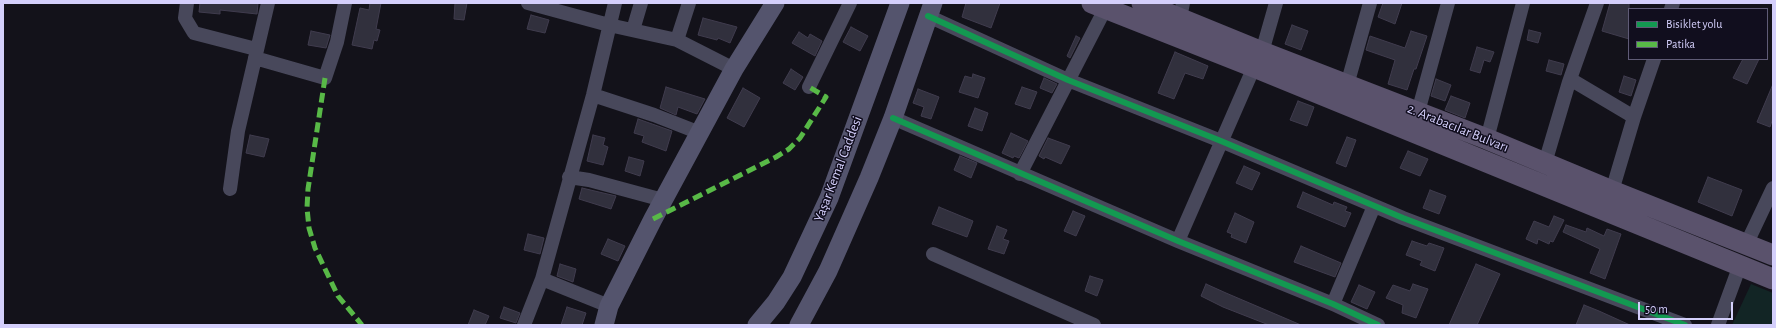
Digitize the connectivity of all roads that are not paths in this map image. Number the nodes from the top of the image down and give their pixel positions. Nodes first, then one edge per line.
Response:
1 (188, 3) edge
2 (268, 3) edge
3 (344, 3) edge
4 (528, 3) edge
5 (615, 3) edge
6 (641, 3) edge
7 (689, 3) edge
8 (775, 3) edge
9 (850, 3) edge
10 (900, 3) edge
11 (1142, 3) edge
12 (1276, 3) edge
13 (1370, 3) edge
14 (1448, 3) edge
15 (1523, 3) edge
16 (1597, 3) edge
17 (1097, 8) edge
18 (930, 9) edge
19 (1181, 10) edge
20 (609, 25) junction
21 (633, 30) junction
22 (676, 40) junction
23 (256, 53) junction
24 (1258, 60) junction
25 (1654, 60) edge
26 (734, 69) junction
27 (1570, 79) junction
28 (1068, 80) junction
29 (1347, 85) junction
30 (809, 87) dead end
31 (593, 95) junction
32 (1418, 112) junction
33 (1634, 117) junction
34 (893, 118) junction
35 (700, 133) junction
36 (1487, 139) junction
37 (1221, 141) junction
38 (1545, 163) junction
39 (1020, 174) junction
40 (569, 177) junction
41 (1773, 188) edge
42 (230, 189) dead end
43 (1612, 192) junction
44 (663, 200) junction
45 (1374, 206) junction
46 (1178, 241) junction
47 (1746, 245) junction
48 (933, 254) dead end
49 (1773, 255) edge
50 (1740, 265) junction
51 (1773, 278) edge
52 (542, 279) junction
53 (1333, 304) junction
54 (609, 306) junction
55 (524, 325) edge
56 (604, 325) edge
57 (757, 325) edge
58 (799, 325) edge
59 (1094, 325) edge
60 (1378, 325) edge
61 (1685, 325) edge
62 (1718, 325) edge

1 - 23 street
2 - 23 street
3 - 23 street
4 - 20 street
5 - 20 street
6 - 21 street
7 - 22 street
8 - 26 main road
9 - 30 street
10 - 57 main road, Yaşar Kemal Caddesi
11 - 19 main road, 2. Arabacılar Bulvarı
12 - 24 street
13 - 29 street
14 - 32 street
15 - 36 street
16 - 27 street
17 - 24 main road
17 - 28 street
18 - 28 street
18 - 34 main road, Yaşar Kemal Caddesi
19 - 24 main road, 2. Arabacılar Bulvarı
20 - 21 street
20 - 31 street
21 - 22 street
22 - 26 street
23 - 42 street
24 - 29 main road, 2. Arabacılar Bulvarı
24 - 37 street
24 - 50 main road
25 - 33 street
26 - 35 main road
27 - 33 street
27 - 38 street
28 - 37 street
28 - 39 street
29 - 32 main road, 2. Arabacılar Bulvarı
31 - 35 street
31 - 40 street
32 - 36 main road, 2. Arabacılar Bulvarı
33 - 43 street
34 - 39 street
34 - 58 main road, Yaşar Kemal Caddesi
35 - 44 main road
36 - 38 main road, 2. Arabacılar Bulvarı
37 - 45 street
37 - 46 street
38 - 43 main road, 2. Arabacılar Bulvarı
39 - 46 street
40 - 44 street
40 - 52 street
41 - 47 street
43 - 47 main road, 2. Arabacılar Bulvarı
44 - 54 main road
45 - 53 street
45 - 61 street
46 - 53 street
47 - 49 main road, 2. Arabacılar Bulvarı
48 - 59 street
50 - 51 main road
50 - 62 street
52 - 54 street
52 - 55 street
53 - 60 street
54 - 56 main road

